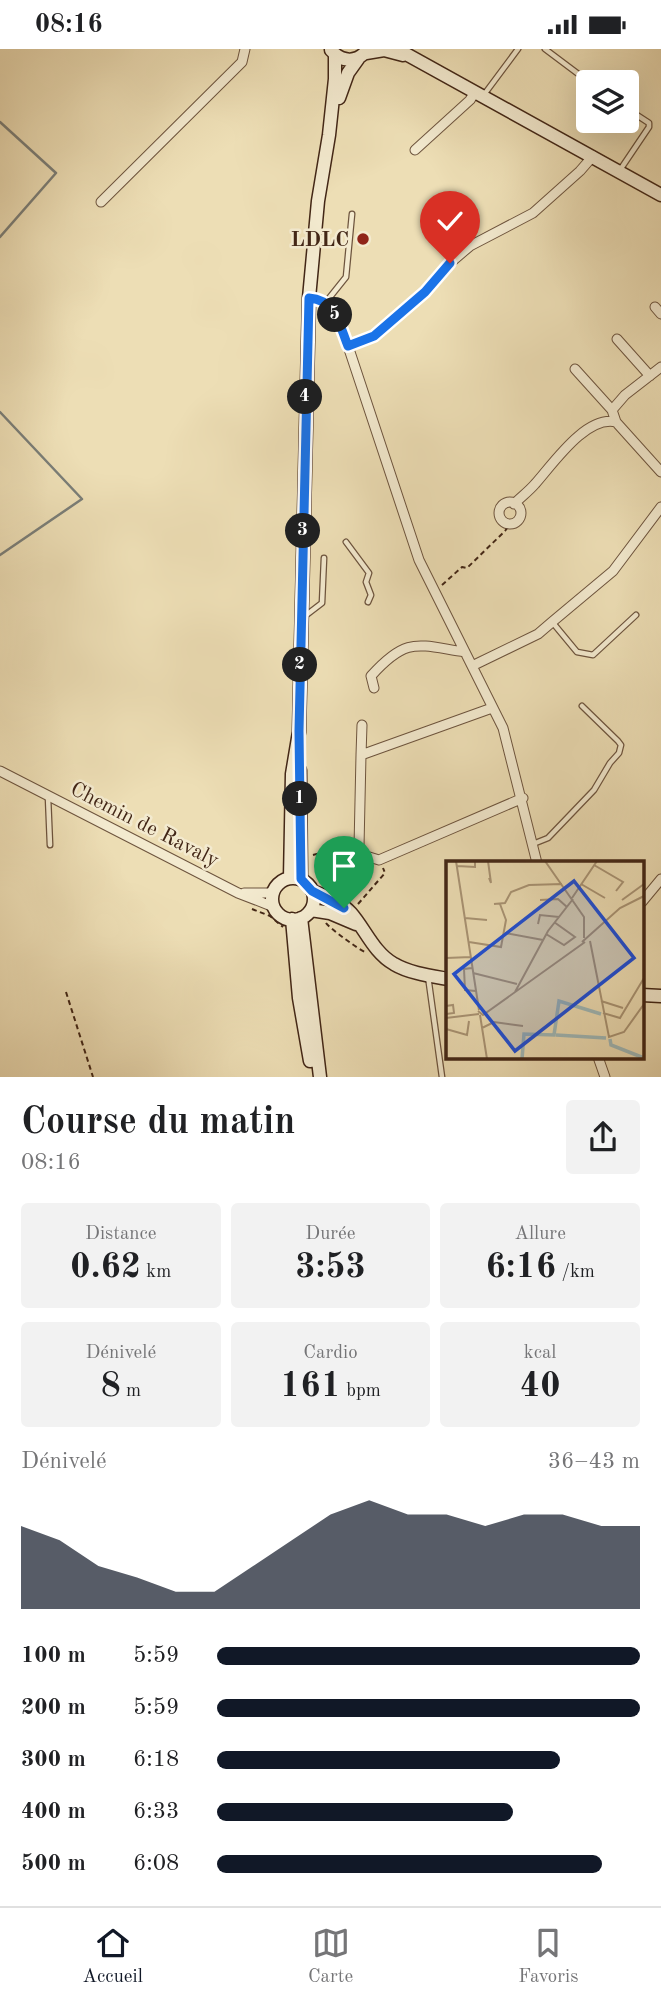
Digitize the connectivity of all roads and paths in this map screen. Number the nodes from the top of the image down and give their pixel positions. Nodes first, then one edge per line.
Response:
1 (245, 49) edge
2 (397, 49) edge
3 (518, 49) edge
4 (545, 49) edge
5 (332, 52) edge
6 (364, 53) edge
7 (410, 57) junction
8 (576, 72) edge
9 (479, 94) junction
10 (639, 116) edge
11 (329, 135) junction
12 (415, 150) dead end
13 (593, 156) junction
14 (619, 171) junction
15 (661, 195) edge
16 (101, 202) dead end
17 (352, 214) dead end
18 (309, 298) junction
19 (326, 302) junction
20 (617, 339) dead end
21 (348, 346) junction
22 (661, 367) edge
23 (575, 369) dead end
24 (650, 376) junction
25 (612, 410) junction
26 (616, 422) junction
27 (661, 472) edge
28 (514, 503) junction
29 (661, 506) edge
30 (510, 524) junction
31 (346, 542) dead end
32 (324, 558) dead end
33 (435, 591) junction
34 (368, 602) dead end
35 (636, 615) dead end
36 (302, 619) junction
37 (552, 622) junction
38 (465, 652) junction
39 (472, 666) junction
40 (374, 688) dead end
41 (582, 706) dead end
42 (492, 708) junction
43 (362, 725) dead end
44 (361, 755) junction
45 (0, 771) edge
46 (48, 796) junction
47 (523, 798) junction
48 (359, 842) junction
49 (533, 844) junction
50 (50, 845) dead end
51 (303, 857) dead end
52 (379, 860) junction
53 (537, 861) edge
54 (295, 879) junction
55 (661, 879) edge
56 (312, 891) junction
57 (237, 893) junction
58 (273, 893) junction
59 (644, 900) edge
60 (274, 907) junction
61 (256, 911) dead end
62 (353, 911) dead end
63 (303, 919) junction
64 (359, 926) junction
65 (384, 957) junction
66 (428, 976) junction
67 (446, 979) edge
68 (66, 992) dead end
69 (599, 1059) edge
70 (93, 1076) edge
71 (312, 1076) edge
72 (320, 1076) edge
73 (442, 1076) edge
74 (605, 1076) edge

1 - 16 street
2 - 7 main road
3 - 9 lane
4 - 8 lane
5 - 6 main road
5 - 11 main road
6 - 7 main road
6 - 11 main road
7 - 9 main road
9 - 12 street
9 - 13 main road
10 - 14 lane
11 - 18 main road
13 - 14 main road
13 - 21 street
14 - 15 main road
17 - 19 lane
18 - 19 street
18 - 36 main road
19 - 21 street
20 - 24 street
21 - 33 street
22 - 24 street
23 - 25 street
24 - 25 street
25 - 26 street
26 - 27 street
26 - 28 street
28 - 30 street
28 - 30 street
29 - 37 street
30 - 33 path
31 - 34 lane
32 - 36 lane
33 - 38 street
35 - 37 lane
36 - 54 main road
37 - 39 street
38 - 39 street
38 - 40 street
39 - 42 street
41 - 49 lane
42 - 44 street
42 - 47 street
43 - 44 street
44 - 48 street
45 - 46 street, Chemin de Ravaly
46 - 50 lane
46 - 57 street, Chemin de Ravaly
47 - 49 street
47 - 52 street
48 - 51 path
48 - 52 street
49 - 53 street
52 - 62 path
54 - 56 main road
54 - 58 main road
55 - 59 street
56 - 63 main road
56 - 64 main road
57 - 58 street
57 - 60 street, Chemin de Ravaly
58 - 60 main road
60 - 63 main road
61 - 63 path
63 - 64 main road
63 - 65 path
63 - 71 main road
63 - 72 main road
64 - 65 main road
65 - 66 main road
66 - 67 main road
66 - 73 lane
68 - 70 path
69 - 74 street

